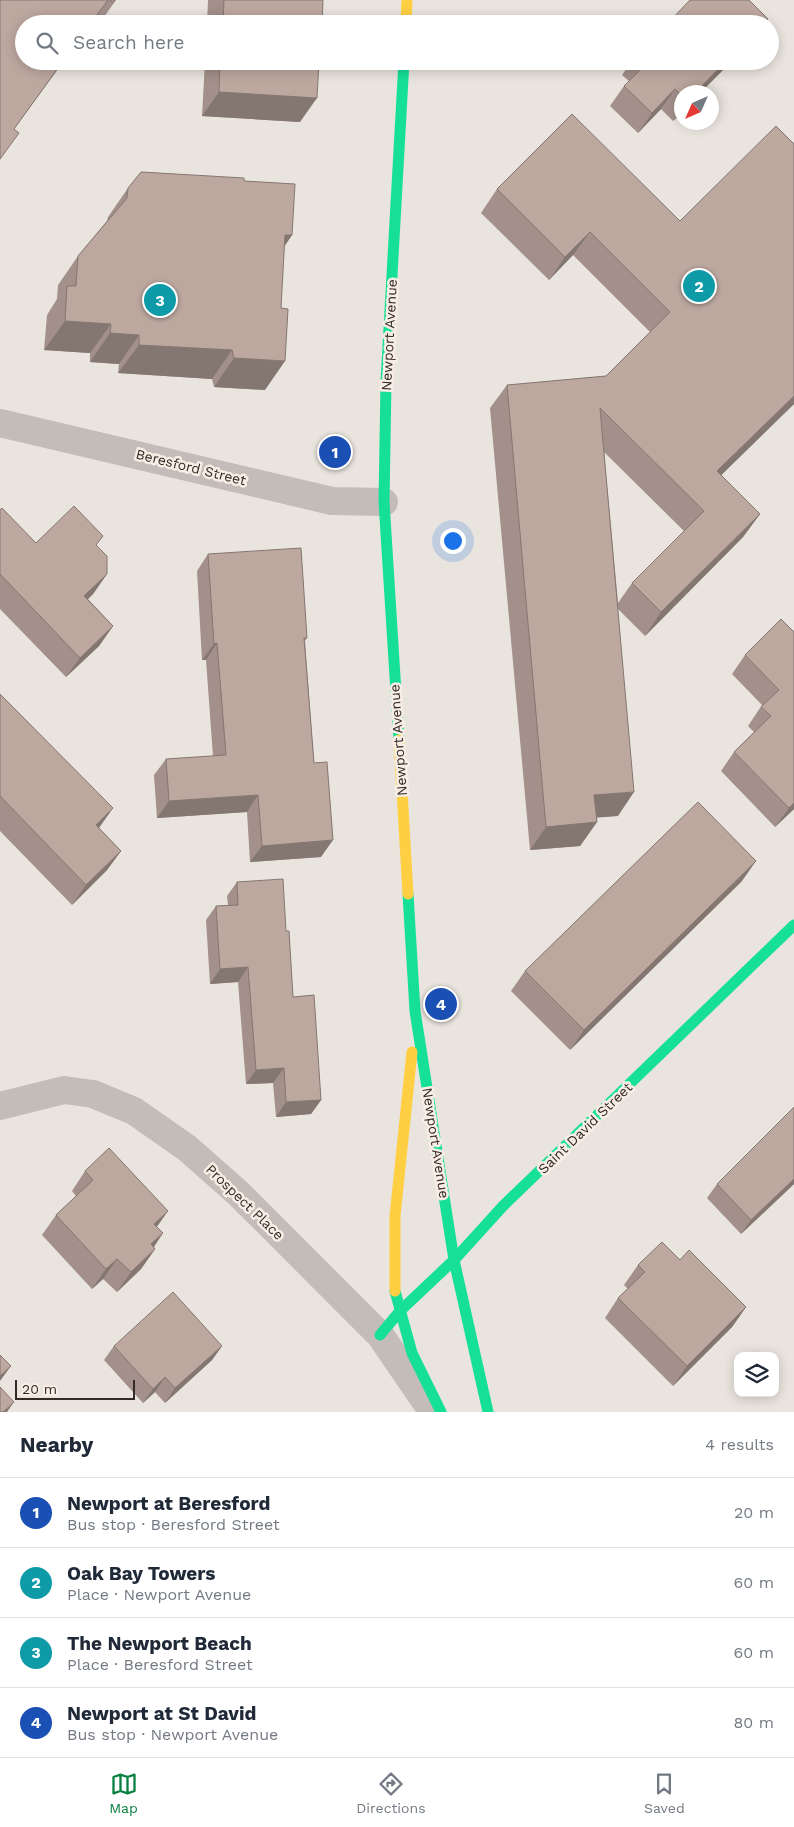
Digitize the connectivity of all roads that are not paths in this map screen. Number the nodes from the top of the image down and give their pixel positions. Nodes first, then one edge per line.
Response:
1 (407, 0) edge
2 (406, 15) edge
3 (403, 70) edge
4 (0, 423) edge
5 (384, 502) junction
6 (794, 925) edge
7 (416, 1010) junction
8 (0, 1106) edge
9 (454, 1260) junction
10 (400, 1311) junction
11 (380, 1334) junction
12 (434, 1412) edge
13 (441, 1412) edge
14 (488, 1412) edge

1 - 2 street
3 - 5 street, Newport Avenue
4 - 5 street, Beresford Street
5 - 7 street, Newport Avenue
6 - 9 street, Saint David Street
7 - 9 street, Newport Avenue
7 - 10 street
8 - 11 street, Prospect Place
9 - 10 street, Saint David Street
9 - 14 street, Newport Avenue
10 - 11 street, Saint David Street
10 - 13 street
11 - 12 street, Prospect Place

